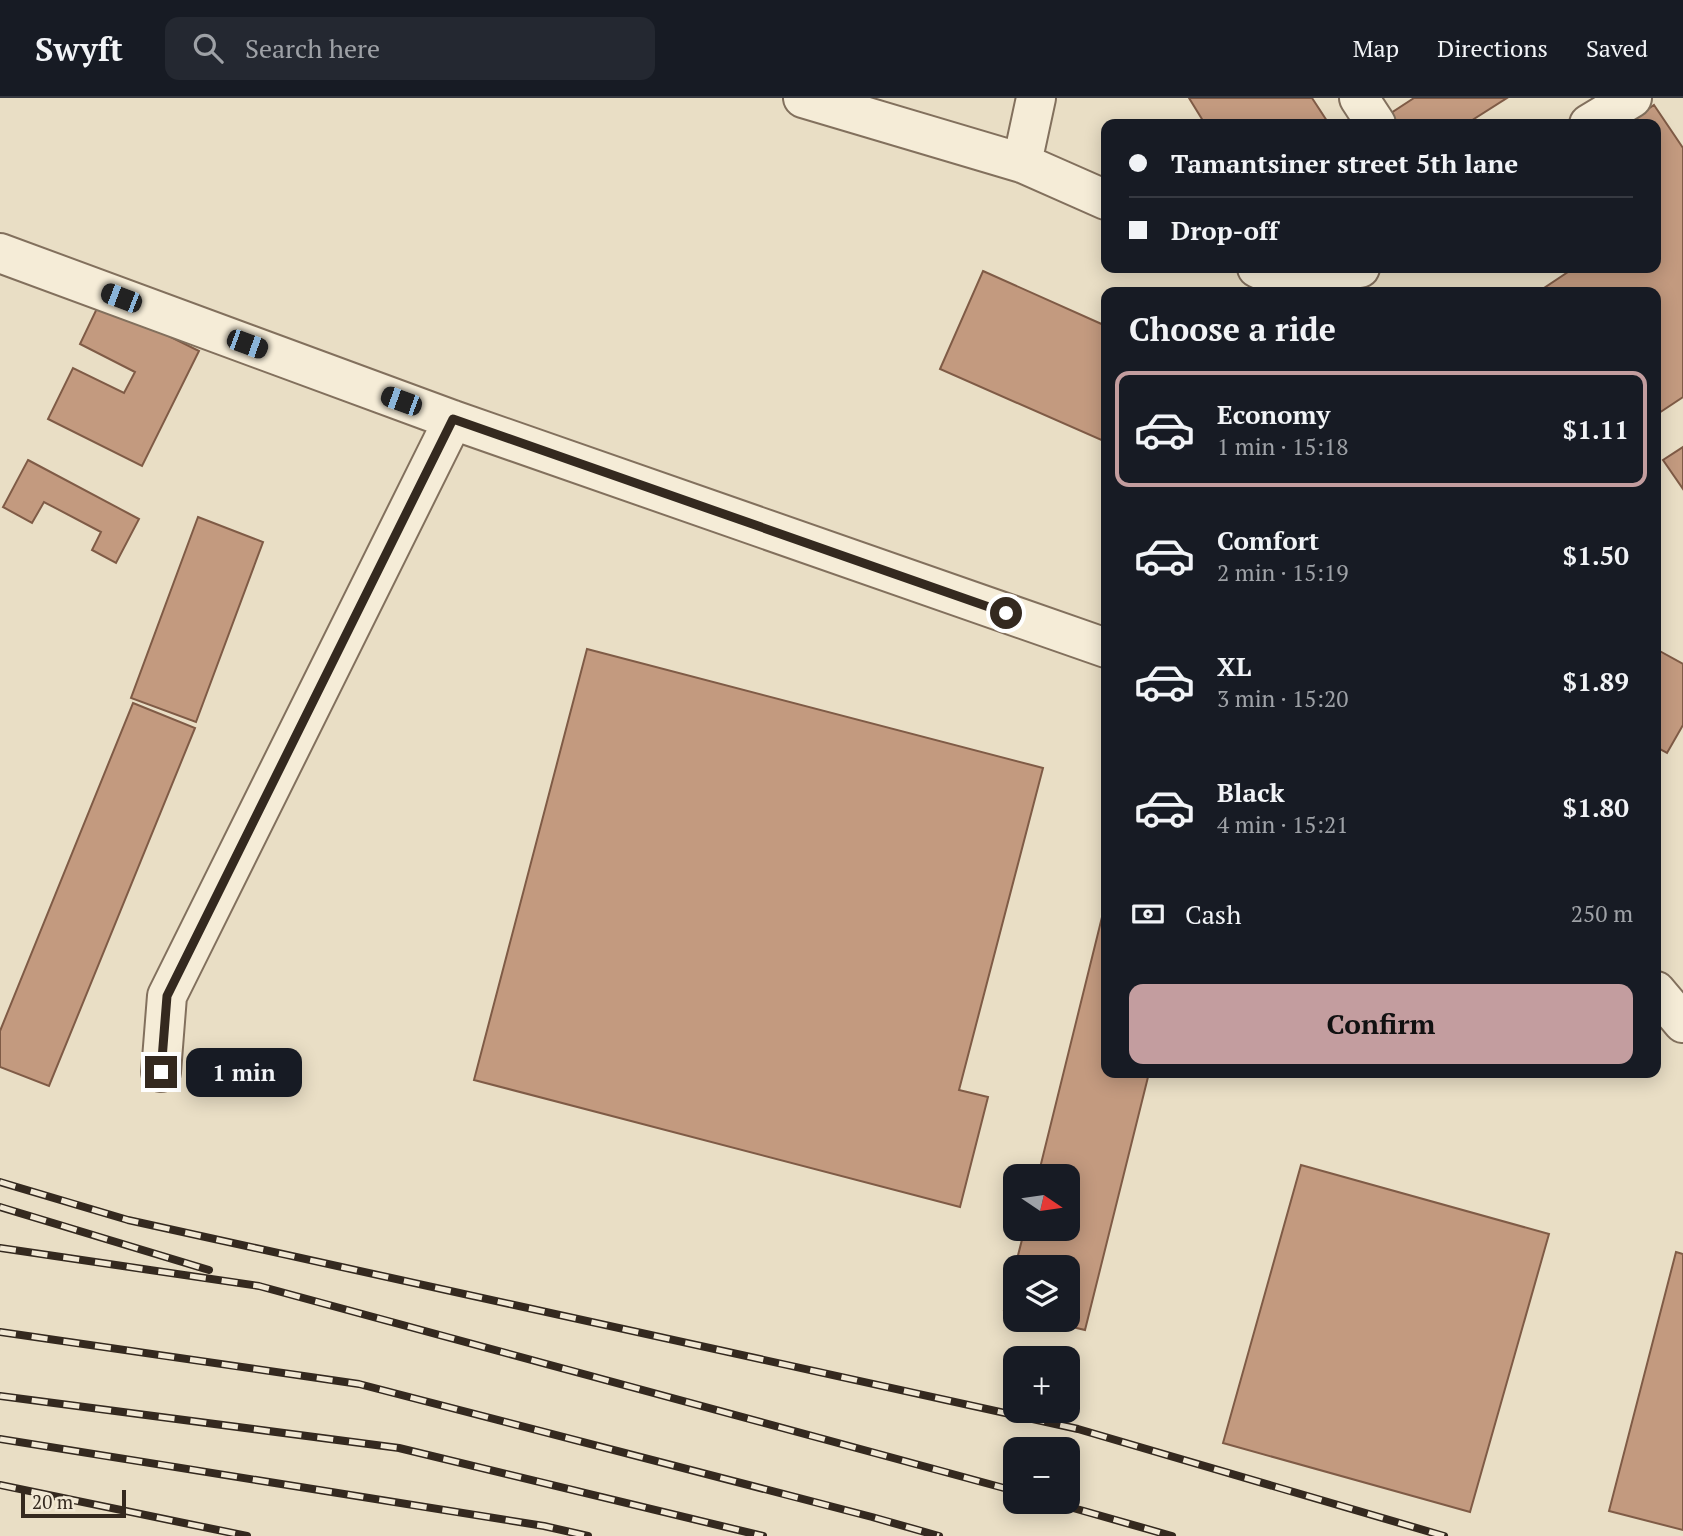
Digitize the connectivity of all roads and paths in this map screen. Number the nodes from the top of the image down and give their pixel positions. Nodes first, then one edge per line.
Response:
1 (803, 98) edge
2 (1036, 98) edge
3 (1359, 98) edge
4 (1632, 98) edge
5 (1373, 119) edge
6 (1597, 119) edge
7 (1021, 163) junction
8 (1101, 198) edge
9 (0, 253) edge
10 (1268, 273) edge
11 (1320, 273) edge
12 (453, 419) junction
13 (1101, 646) edge
14 (1661, 997) edge
15 (1683, 1023) edge
16 (161, 1072) dead end

1 - 7 lane
2 - 7 lane
3 - 5 lane
4 - 6 lane
7 - 8 lane
9 - 12 lane
10 - 11 lane
12 - 13 lane
12 - 16 lane
14 - 15 lane

